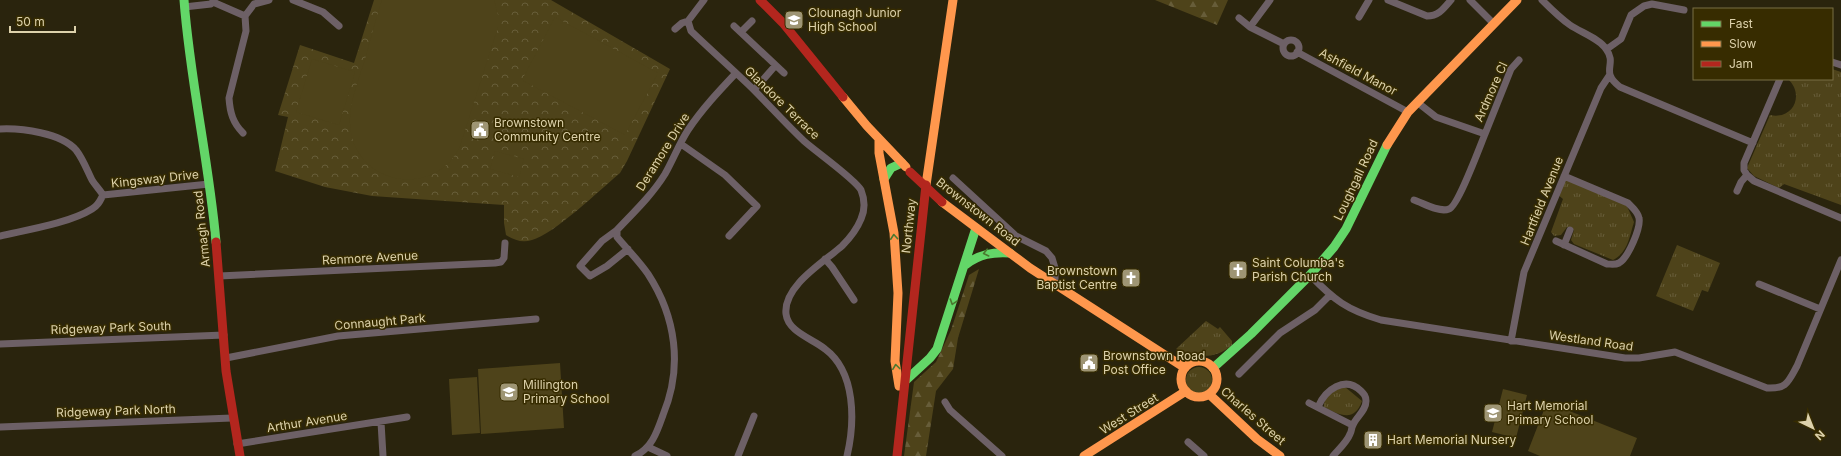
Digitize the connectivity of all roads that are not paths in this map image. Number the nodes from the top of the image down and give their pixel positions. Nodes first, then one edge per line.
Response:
1 (269, 0) edge
2 (293, 0) edge
3 (704, 0) edge
4 (760, 0) edge
5 (953, 0) edge
6 (1270, 0) edge
7 (1369, 0) edge
8 (1388, 0) edge
9 (1451, 0) edge
10 (1470, 0) edge
11 (1518, 0) edge
12 (1542, 0) edge
13 (214, 1) edge
14 (184, 3) edge
15 (1684, 10) dead end
16 (245, 16) junction
17 (1359, 17) dead end
18 (1239, 18) dead end
19 (688, 20) junction
20 (752, 21) dead end
21 (1494, 24) junction
22 (339, 26) dead end
23 (734, 26) dead end
24 (1250, 27) junction
25 (676, 29) dead end
26 (741, 32) junction
27 (1284, 44) junction
28 (1607, 49) junction
29 (1298, 52) junction
30 (1518, 60) dead end
31 (775, 66) junction
32 (736, 73) junction
33 (784, 73) dead end
34 (1609, 76) junction
35 (1780, 80) edge
36 (754, 90) junction
37 (1417, 102) junction
38 (1408, 112) junction
39 (0, 129) edge
40 (243, 132) dead end
41 (1484, 134) junction
42 (879, 139) junction
43 (1753, 143) junction
44 (681, 144) junction
45 (902, 163) junction
46 (1747, 175) junction
47 (1564, 176) junction
48 (884, 178) junction
49 (953, 178) dead end
50 (209, 184) junction
51 (1737, 190) dead end
52 (103, 195) junction
53 (1414, 200) dead end
54 (1841, 218) edge
55 (976, 228) junction
56 (617, 230) junction
57 (1570, 230) dead end
58 (0, 236) edge
59 (729, 236) dead end
60 (1556, 241) dead end
61 (505, 243) dead end
62 (1564, 245) junction
63 (628, 249) junction
64 (1010, 253) junction
65 (825, 259) junction
66 (1841, 260) edge
67 (965, 265) junction
68 (1310, 275) junction
69 (219, 276) junction
70 (1055, 284) junction
71 (1759, 284) dead end
72 (1330, 295) junction
73 (854, 300) dead end
74 (1820, 309) junction
75 (536, 319) dead end
76 (224, 335) junction
77 (1511, 341) junction
78 (0, 344) edge
79 (226, 358) junction
80 (1185, 368) junction
81 (1213, 368) junction
82 (1239, 374) dead end
83 (904, 382) junction
84 (1186, 391) junction
85 (1209, 394) junction
86 (945, 402) dead end
87 (1309, 403) dead end
88 (901, 405) junction
89 (1318, 407) junction
90 (754, 416) dead end
91 (407, 417) dead end
92 (232, 418) junction
93 (381, 422) junction
94 (1352, 425) junction
95 (0, 427) edge
96 (1188, 442) dead end
97 (237, 444) junction
98 (648, 447) junction
99 (240, 456) edge
100 (383, 456) edge
101 (635, 456) edge
102 (667, 456) edge
103 (738, 456) edge
104 (847, 456) edge
105 (897, 456) edge
106 (1002, 456) edge
107 (1084, 456) edge
108 (1204, 456) edge
109 (1280, 456) edge
110 (1333, 456) edge

1 - 16 street
2 - 22 street
3 - 19 street
4 - 42 main road, Brownstown Road
5 - 83 main road, Northway
6 - 24 street
7 - 17 street
8 - 9 street
10 - 21 street
11 - 21 main road, Loughgall Road
12 - 28 street
13 - 14 street
13 - 16 street
14 - 50 main road, Armagh Road
15 - 28 street
16 - 40 street
18 - 24 street, Ashfield Manor
19 - 25 street
19 - 32 street, Glandore Terrace
20 - 26 street
21 - 37 main road, Loughgall Road
23 - 26 street
24 - 27 street, Ashfield Manor
26 - 31 street
27 - 29 street, Ashfield Manor
27 - 29 street, Ashfield Manor
28 - 34 street
29 - 38 street, Ashfield Manor
30 - 41 street, Ardmore Cl
31 - 33 street
31 - 36 street
32 - 36 street, Glandore Terrace
32 - 44 street, Deramore Drive
34 - 43 street
34 - 47 street, Hartfield Avenue
35 - 43 street
36 - 65 street, Glandore Terrace
37 - 38 main road, Loughgall Road
37 - 41 street
38 - 68 main road, Loughgall Road
39 - 52 street, Kingsway Drive
41 - 53 street, Ardmore Cl
42 - 45 main road, Brownstown Road
42 - 48 main road
43 - 46 street
44 - 56 street, Deramore Drive
44 - 59 street
45 - 48 main road
45 - 55 main road, Brownstown Road, bridge
46 - 51 street
46 - 54 street
47 - 62 street
47 - 77 street, Hartfield Avenue
88 -> 48 main road
49 - 70 street
50 - 52 street, Kingsway Drive
50 - 69 main road, Armagh Road
52 - 58 street, Kingsway Drive
55 - 64 main road, Brownstown Road
55 - 67 main road
56 - 63 street
56 - 63 street, Deramore Drive
57 - 62 street
60 - 62 street
61 - 69 street, Renmore Avenue
63 - 98 street
64 -> 67 main road
64 - 70 main road, Brownstown Road
65 - 73 street
65 - 104 street
66 - 74 street, Westland Road
67 -> 83 main road
68 - 72 street, Westland Road
68 - 81 main road, Loughgall Road
69 - 76 main road, Armagh Road
70 - 80 main road, Brownstown Road
71 - 74 street
72 - 77 street, Westland Road
72 - 82 street
74 - 77 street, Westland Road
75 - 79 street, Connaught Park
76 - 78 street, Ridgeway Park South
76 - 79 main road, Armagh Road
79 - 92 main road, Armagh Road
80 - 81 main road
80 - 84 main road
81 - 85 main road
83 - 88 main road, Northway
84 - 85 main road
84 - 107 main road, West Street
85 - 109 main road, Charles Street
86 - 106 street
87 - 89 street
88 - 105 main road, Northway
89 - 94 street
89 - 94 street
90 - 103 street
91 - 93 street, Arthur Avenue
92 - 95 street, Ridgeway Park North
92 - 97 main road, Armagh Road
93 - 97 street, Arthur Avenue
93 - 100 street
94 - 110 street
96 - 108 street
97 - 99 main road, Armagh Road
98 - 101 street
98 - 102 street

